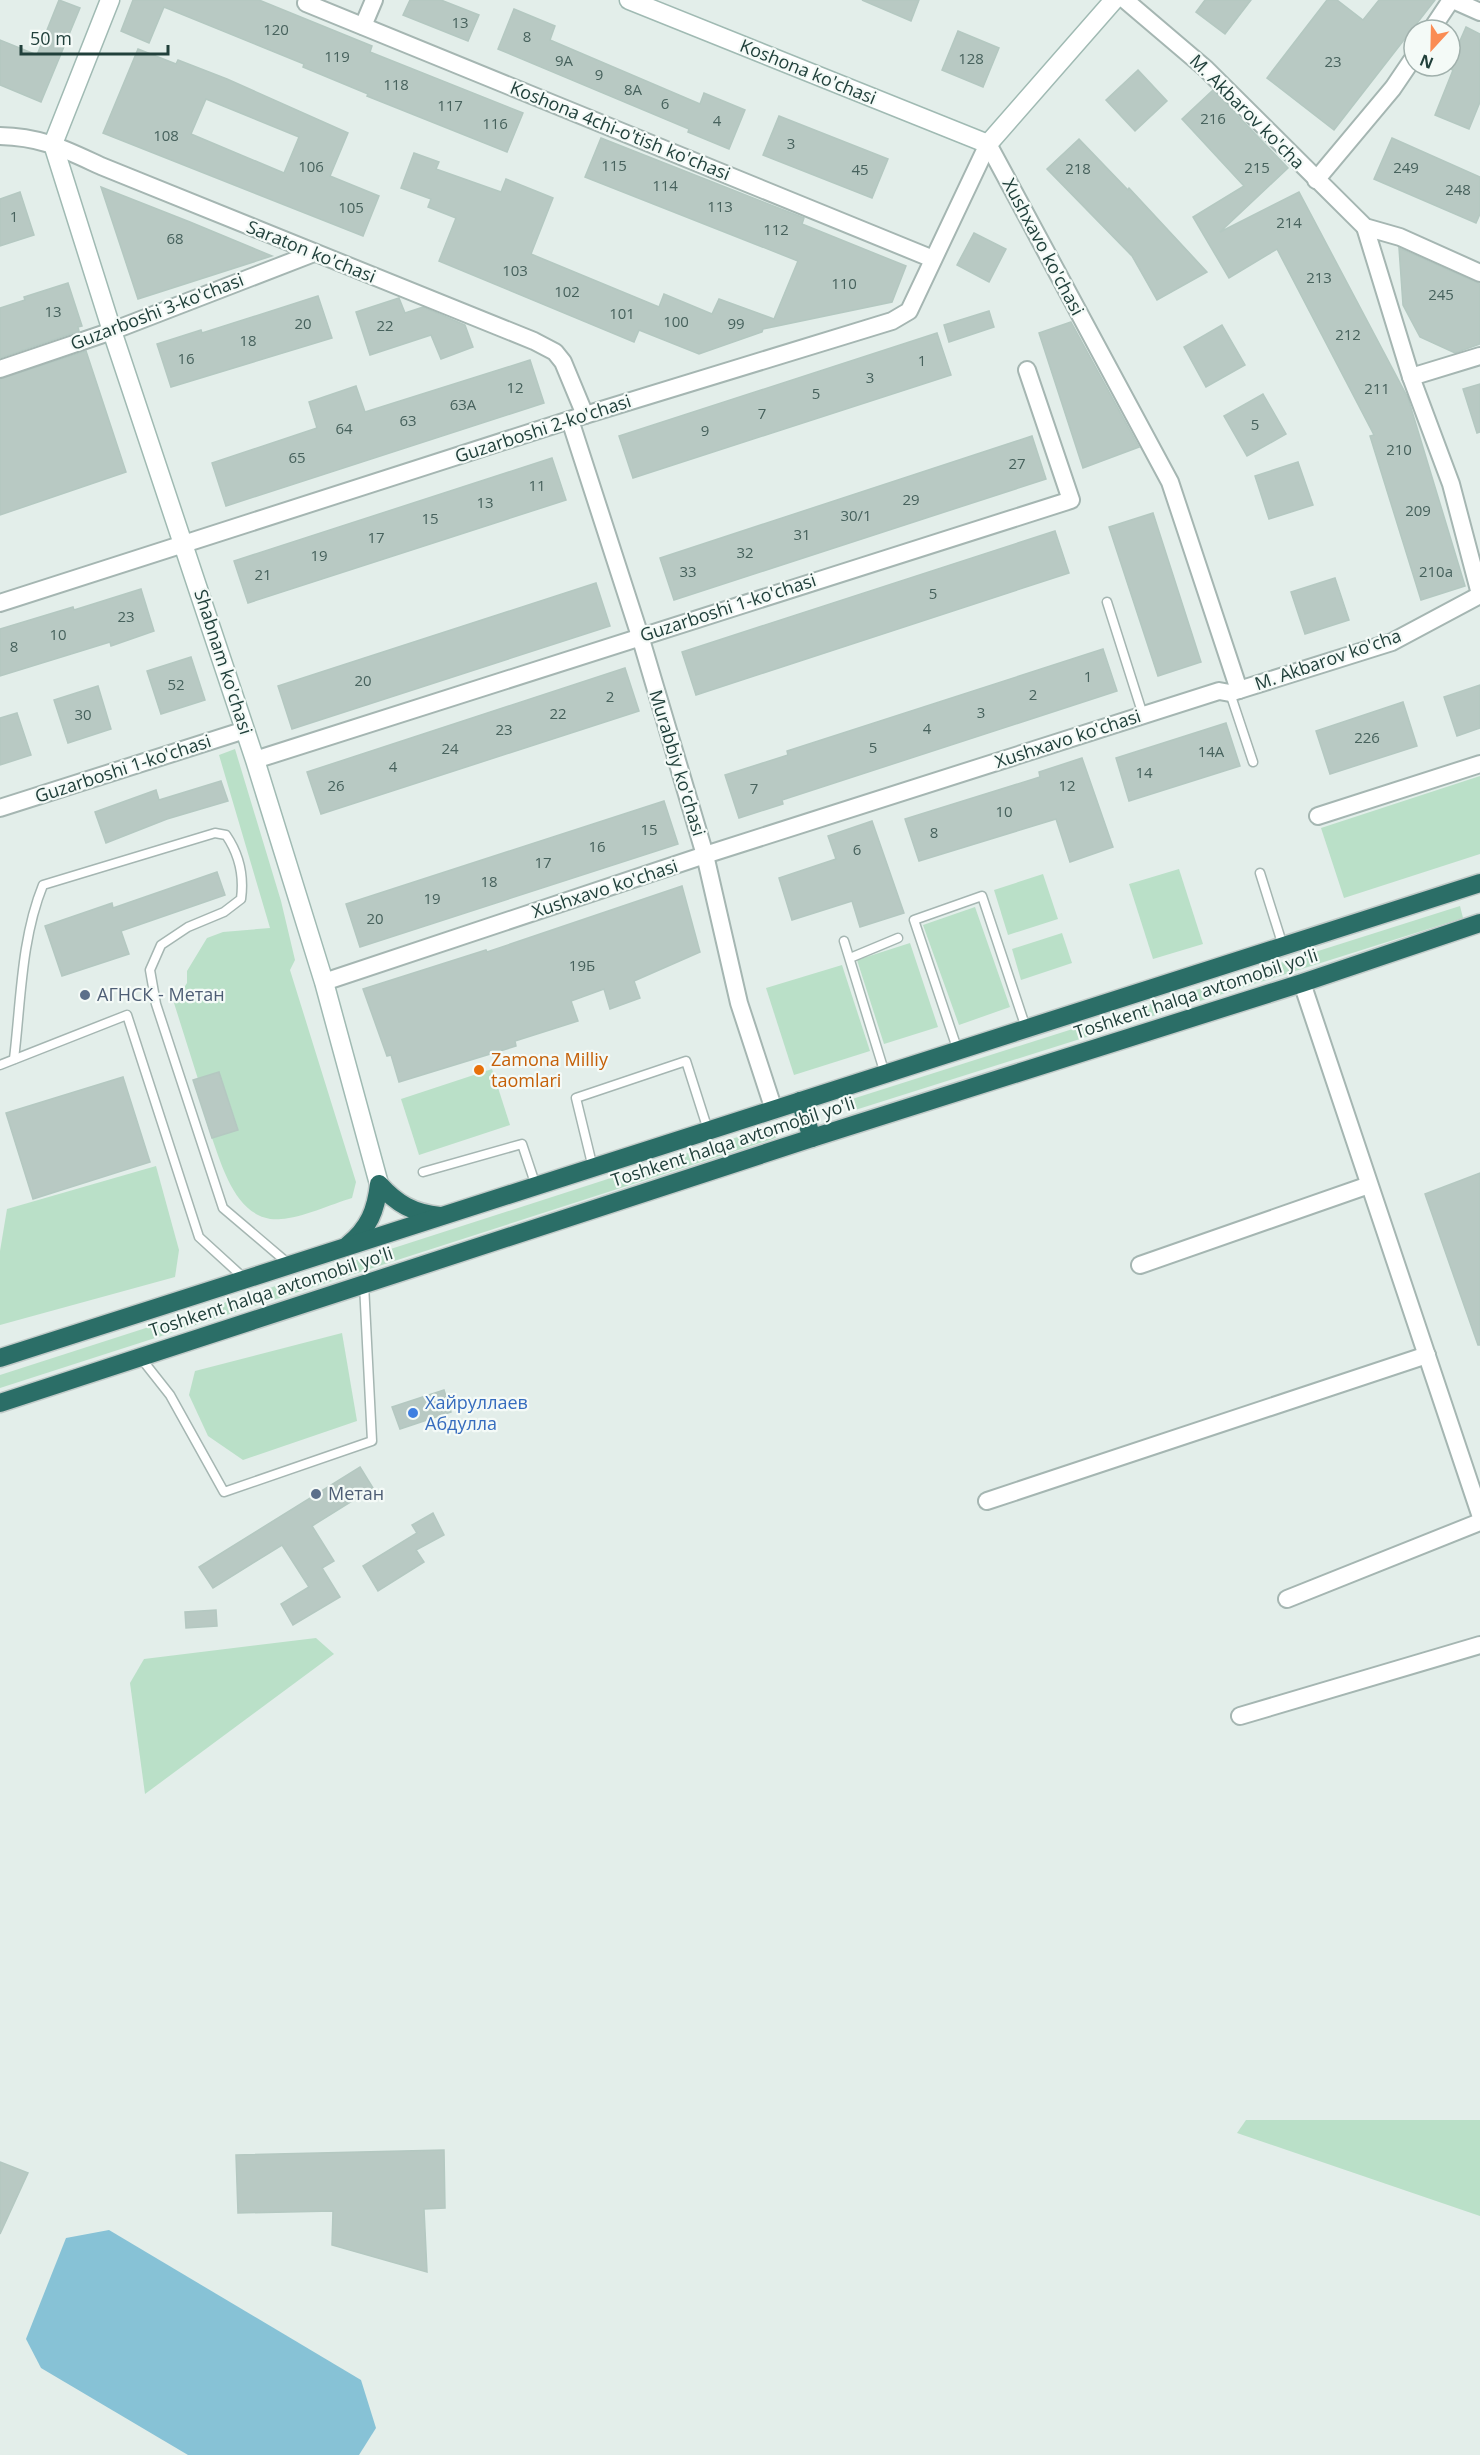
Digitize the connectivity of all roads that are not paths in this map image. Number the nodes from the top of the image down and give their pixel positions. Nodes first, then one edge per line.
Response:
1 (110, 0) edge
2 (374, 0) edge
3 (628, 0) edge
4 (1114, 0) edge
5 (1125, 0) edge
6 (1452, 0) edge
7 (306, 3) dead end
8 (1480, 12) edge
9 (1439, 18) edge
10 (363, 26) junction
11 (1402, 75) edge
12 (0, 136) edge
13 (53, 144) junction
14 (988, 144) junction
15 (1316, 180) junction
16 (1365, 227) junction
17 (314, 253) junction
18 (933, 259) junction
19 (1480, 273) edge
20 (112, 331) junction
21 (1480, 356) edge
22 (0, 369) edge
23 (1027, 369) dead end
24 (1411, 377) junction
25 (577, 418) junction
26 (184, 544) junction
27 (1480, 594) edge
28 (1107, 602) dead end
29 (0, 603) edge
30 (640, 636) junction
31 (1234, 692) junction
32 (1143, 715) junction
33 (245, 730) junction
34 (255, 760) junction
35 (1253, 762) dead end
36 (1480, 764) edge
37 (0, 808) edge
38 (1318, 816) dead end
39 (705, 855) junction
40 (1260, 873) dead end
41 (1480, 883) edge
42 (1480, 923) edge
43 (898, 938) dead end
44 (844, 941) dead end
45 (1283, 946) junction
46 (850, 958) junction
47 (324, 982) junction
48 (1302, 983) junction
49 (1026, 1029) junction
50 (958, 1051) junction
51 (14, 1059) junction
52 (0, 1065) edge
53 (885, 1074) junction
54 (800, 1101) junction
55 (774, 1110) junction
56 (708, 1131) junction
57 (812, 1138) junction
58 (593, 1168) junction
59 (423, 1172) dead end
60 (379, 1184) junction
61 (1369, 1185) junction
62 (536, 1186) junction
63 (441, 1216) junction
64 (344, 1248) junction
65 (290, 1265) junction
66 (1140, 1265) dead end
67 (245, 1280) junction
68 (364, 1283) junction
69 (1426, 1355) junction
70 (140, 1356) junction
71 (0, 1358) edge
72 (0, 1403) edge
73 (987, 1502) dead end
74 (1480, 1514) edge
75 (1480, 1522) edge
76 (1287, 1599) dead end
77 (1480, 1645) edge
78 (1240, 1716) dead end

1 - 13 street
2 - 10 street
3 - 14 street, Koshona ko'chasi
4 - 14 street
5 - 15 street, M. Akbarov ko'cha
6 - 8 street
6 - 9 street
7 - 10 street, Koshona 4chi-o'tish ko'chasi
10 - 18 street, Koshona 4chi-o'tish ko'chasi
11 - 15 street
12 - 13 street, Saraton ko'chasi
13 - 17 street, Saraton ko'chasi
13 - 20 street, Shabnam ko'chasi
14 - 18 street, Guzarboshi 2-ko'chasi
14 - 31 street, Xushxavo ko'chasi
15 - 16 street, M. Akbarov ko'cha
16 - 19 street, M. Akbarov ko'cha
16 - 24 street, M. Akbarov ko'cha
17 - 20 street, Guzarboshi 3-ko'chasi
17 - 25 street, Saraton ko'chasi
18 - 25 street, Guzarboshi 2-ko'chasi
20 - 22 street, Guzarboshi 3-ko'chasi
20 - 26 street, Shabnam ko'chasi
21 - 24 street
23 - 30 street, Guzarboshi 1-ko'chasi
24 - 27 street, M. Akbarov ko'cha
25 - 26 street, Guzarboshi 2-ko'chasi
25 - 30 street, Murabbiy ko'chasi
26 - 29 street, Guzarboshi 2-ko'chasi
26 - 33 street, Shabnam ko'chasi
27 - 31 street, M. Akbarov ko'cha
28 - 32 lane
30 - 34 street, Guzarboshi 1-ko'chasi
30 - 39 street, Murabbiy ko'chasi
31 - 32 street, Xushxavo ko'chasi
31 - 35 lane
32 - 39 street, Xushxavo ko'chasi
33 - 34 street, Shabnam ko'chasi
33 - 37 street, Guzarboshi 1-ko'chasi
34 - 47 street, Shabnam ko'chasi
36 - 38 street
39 - 47 street, Xushxavo ko'chasi
39 - 55 street, Murabbiy ko'chasi
40 - 45 lane
41 - 45 highway, Toshkent halqa avtomobil yo'li
42 - 48 highway, Toshkent halqa avtomobil yo'li
43 - 46 lane
44 - 46 lane
45 - 49 highway, Toshkent halqa avtomobil yo'li
46 - 53 lane
47 - 60 street, Shabnam ko'chasi
48 - 57 highway, Toshkent halqa avtomobil yo'li
48 - 61 street
49 - 50 highway, Toshkent halqa avtomobil yo'li
49 - 50 lane
50 - 53 highway, Toshkent halqa avtomobil yo'li
51 - 52 lane
51 - 65 lane
51 - 67 lane
53 - 54 highway, Toshkent halqa avtomobil yo'li
54 - 55 highway, Toshkent halqa avtomobil yo'li
54 - 57 highway
55 - 56 highway, Toshkent halqa avtomobil yo'li
56 - 58 highway, Toshkent halqa avtomobil yo'li
56 - 58 lane
57 - 68 highway, Toshkent halqa avtomobil yo'li
58 - 62 highway, Toshkent halqa avtomobil yo'li
59 - 62 lane
60 - 63 highway
60 - 64 highway
61 - 66 street
61 - 69 street
62 - 63 highway, Toshkent halqa avtomobil yo'li
63 - 64 highway, Toshkent halqa avtomobil yo'li
64 - 65 highway, Toshkent halqa avtomobil yo'li
65 - 67 highway, Toshkent halqa avtomobil yo'li
67 - 71 highway, Toshkent halqa avtomobil yo'li
68 - 70 highway, Toshkent halqa avtomobil yo'li
68 - 70 lane
69 - 73 street
69 - 74 street
70 - 72 highway, Toshkent halqa avtomobil yo'li
75 - 76 street
77 - 78 street

